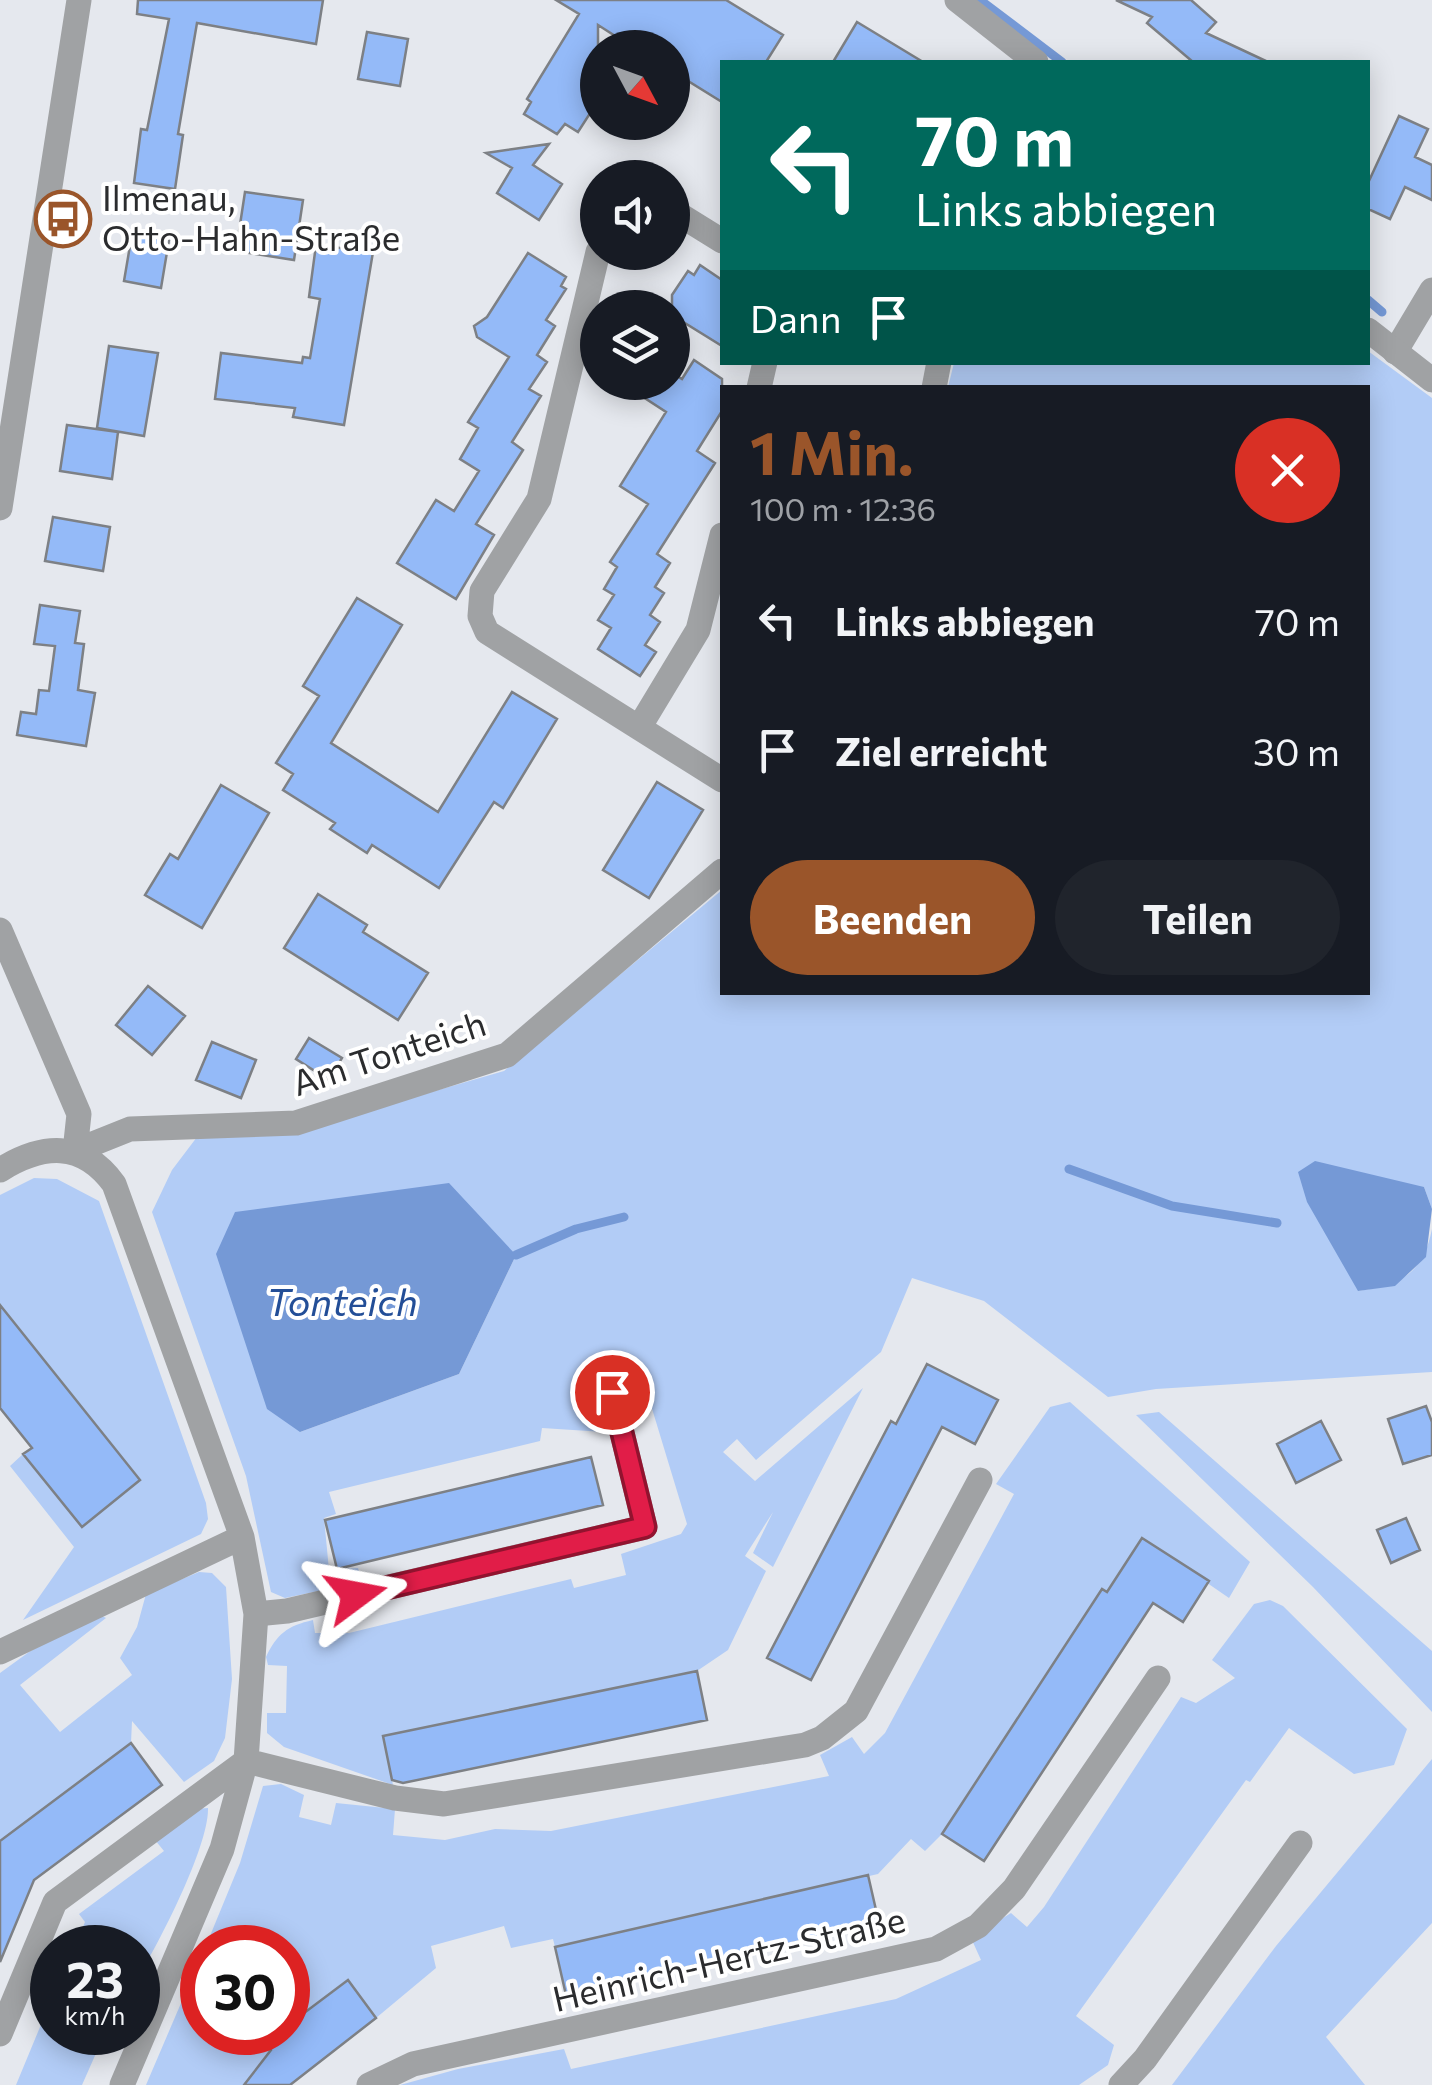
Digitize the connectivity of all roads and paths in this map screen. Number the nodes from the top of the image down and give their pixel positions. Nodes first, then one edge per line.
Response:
1 (80, 0) edge
2 (957, 0) edge
3 (1013, 54) edge
4 (690, 221) edge
5 (720, 240) edge
6 (594, 270) edge
7 (1432, 290) edge
8 (1370, 332) edge
9 (1395, 352) junction
10 (1432, 380) edge
11 (0, 508) edge
12 (720, 543) edge
13 (640, 726) junction
14 (720, 779) edge
15 (720, 872) edge
16 (0, 930) edge
17 (75, 1151) junction
18 (0, 1170) edge
19 (612, 1392) dead end
20 (980, 1480) dead end
21 (242, 1536) junction
22 (256, 1614) junction
23 (0, 1652) edge
24 (1158, 1678) dead end
25 (246, 1760) junction
26 (1300, 1844) dead end
27 (0, 2034) edge
28 (122, 2085) edge
29 (369, 2085) edge
30 (1121, 2085) edge

1 - 11 street
2 - 3 street
4 - 5 street
6 - 13 street
7 - 9 street
8 - 9 street
9 - 10 street
12 - 13 street
13 - 14 street
15 - 17 street, Am Tonteich
16 - 17 street
17 - 18 street, Am Tonteich
17 - 21 street
19 - 22 street
20 - 25 street
21 - 22 street
21 - 23 street
22 - 25 street
24 - 29 street, Heinrich-Hertz-Straße
25 - 27 street
25 - 28 street
26 - 30 street

